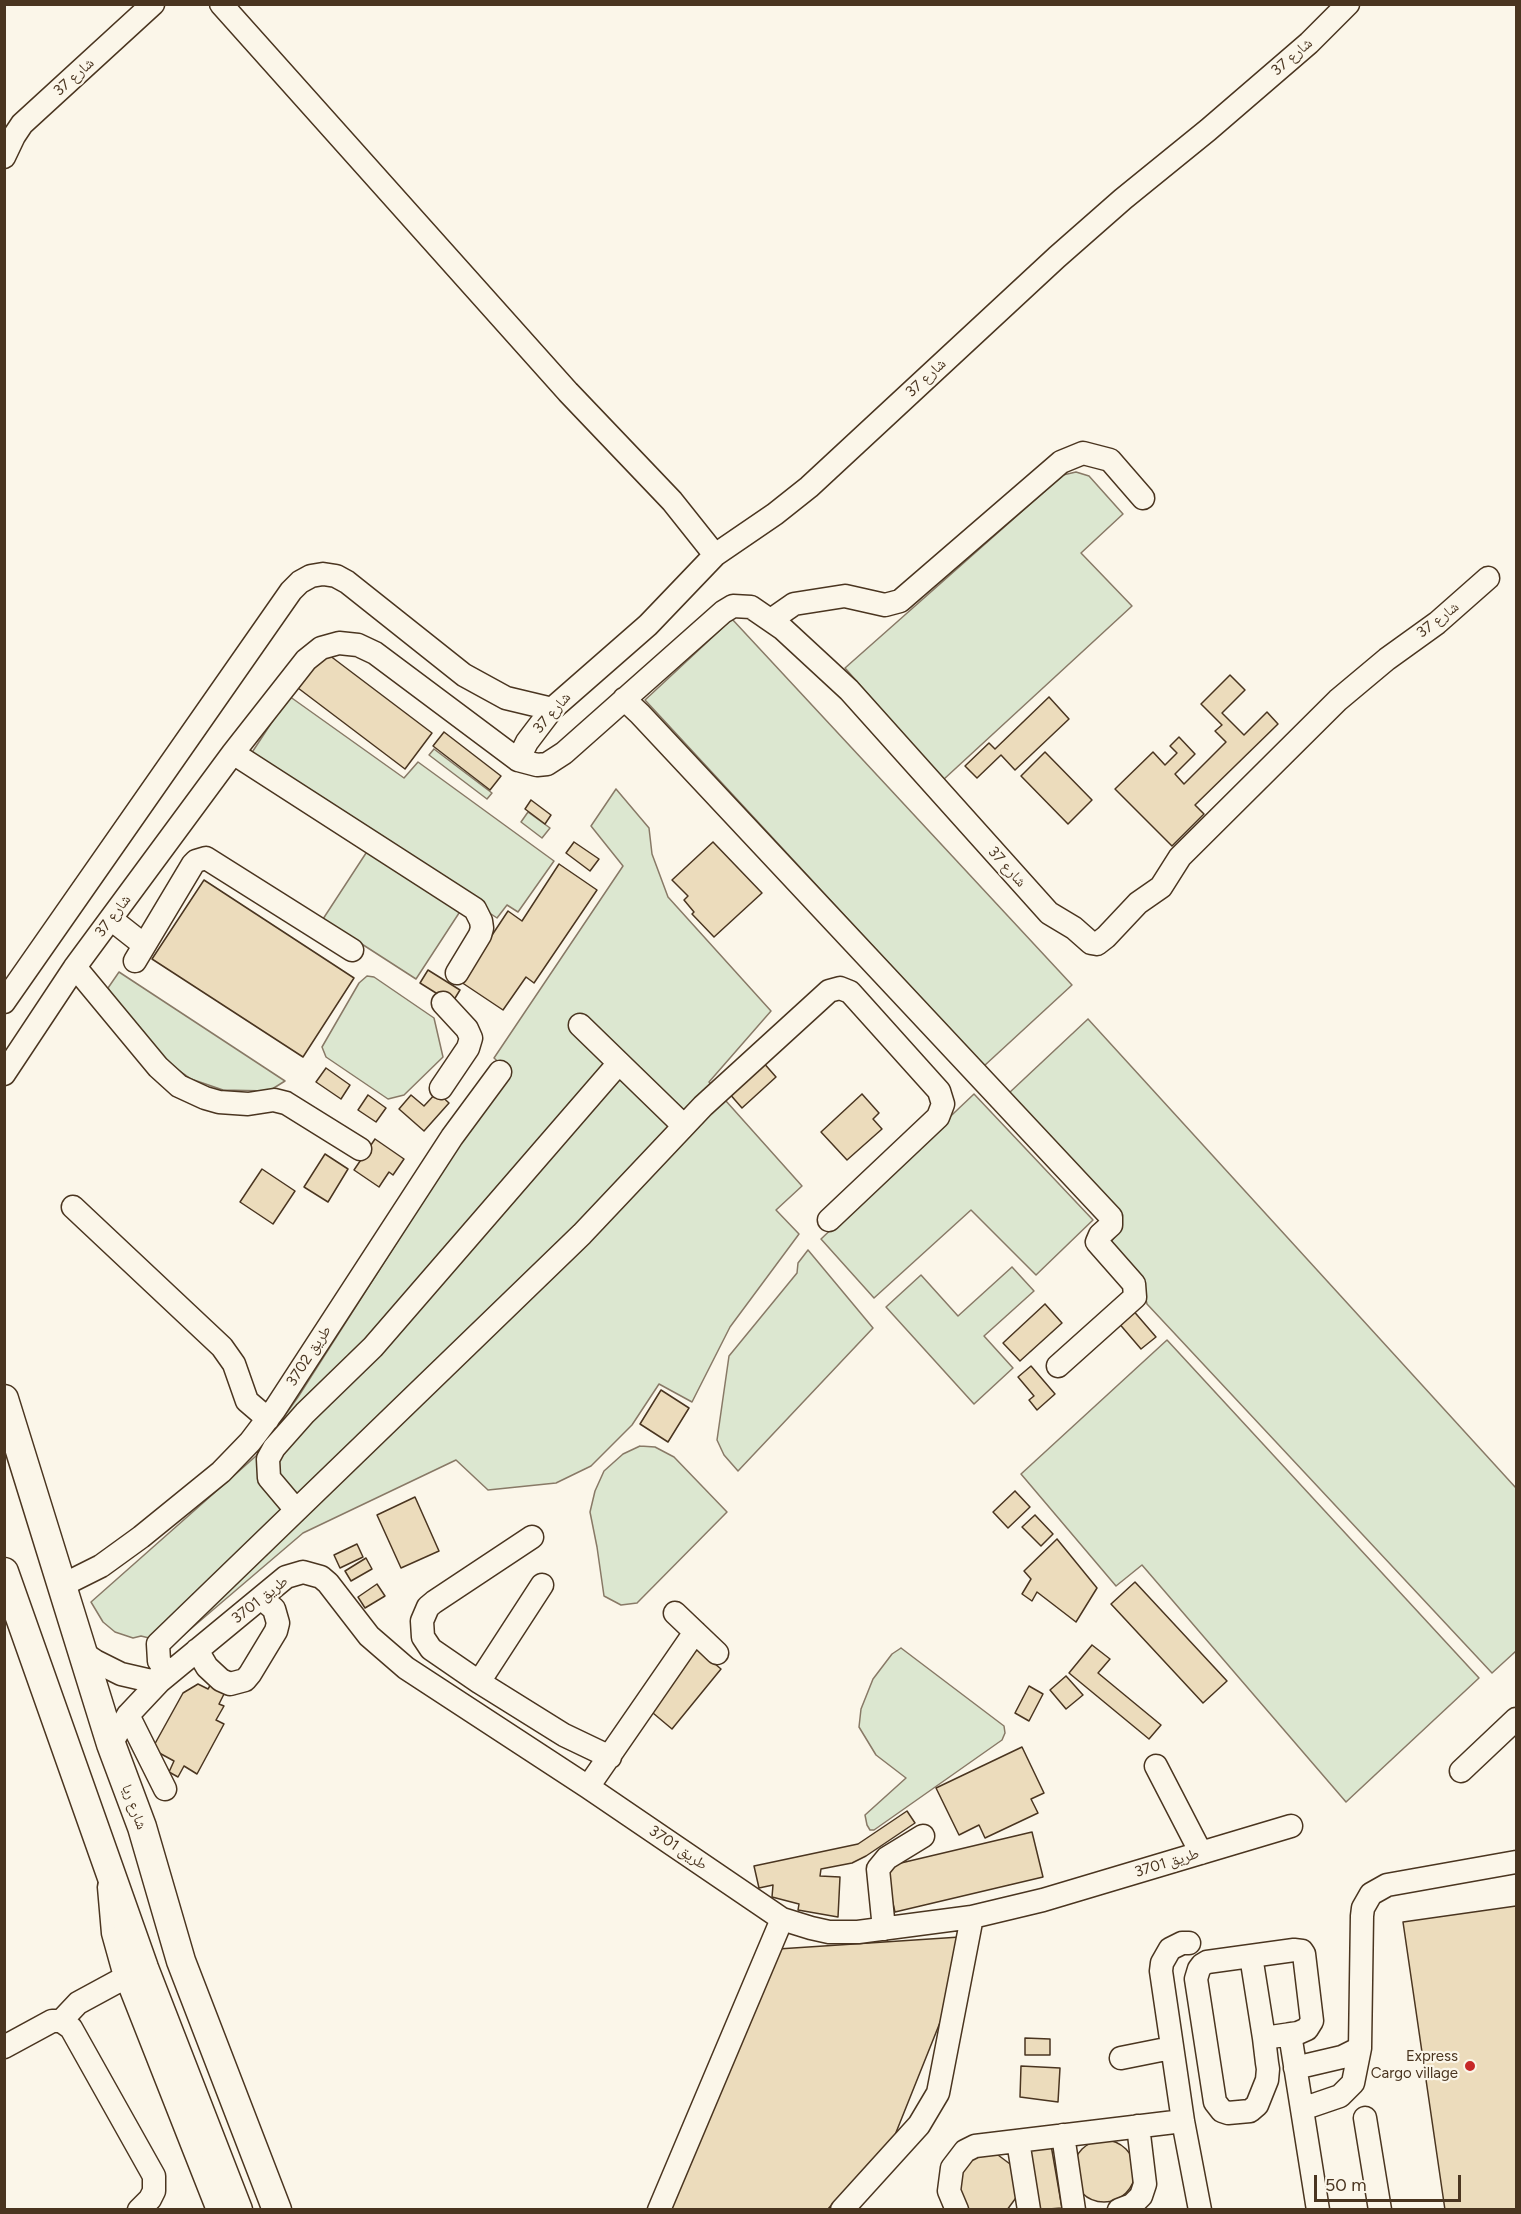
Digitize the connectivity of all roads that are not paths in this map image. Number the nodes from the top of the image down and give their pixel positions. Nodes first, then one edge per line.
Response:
1 (153, 4) edge
2 (221, 4) edge
3 (1348, 4) edge
4 (4, 157) edge
5 (1143, 498) dead end
6 (715, 555) junction
7 (1488, 578) dead end
8 (771, 620) junction
9 (624, 699) junction
10 (552, 709) junction
11 (233, 753) junction
12 (518, 760) junction
13 (111, 919) junction
14 (352, 950) dead end
15 (75, 967) junction
16 (457, 974) dead end
17 (4, 1002) edge
18 (444, 1003) dead end
19 (580, 1025) dead end
20 (458, 1063) junction
21 (619, 1063) junction
22 (7, 1064) edge
23 (441, 1088) dead end
24 (684, 1126) junction
25 (360, 1149) dead end
26 (73, 1208) dead end
27 (829, 1220) dead end
28 (1058, 1366) dead end
29 (4, 1399) edge
30 (268, 1419) junction
31 (296, 1510) junction
32 (532, 1537) dead end
33 (4, 1572) edge
34 (63, 1585) junction
35 (542, 1585) dead end
36 (261, 1598) junction
37 (675, 1613) dead end
38 (695, 1632) junction
39 (196, 1650) junction
40 (83, 1653) junction
41 (717, 1653) dead end
42 (164, 1678) junction
43 (478, 1683) junction
44 (128, 1714) junction
45 (1516, 1719) edge
46 (111, 1744) junction
47 (610, 1757) junction
48 (1156, 1766) dead end
49 (1461, 1771) dead end
50 (588, 1787) junction
51 (165, 1789) dead end
52 (1291, 1826) dead end
53 (922, 1836) dead end
54 (1201, 1853) junction
55 (1516, 1862) edge
56 (972, 1917) junction
57 (782, 1919) junction
58 (884, 1929) junction
59 (1190, 1943) dead end
60 (1251, 1956) junction
61 (135, 1972) junction
62 (61, 2020) junction
63 (1290, 2034) junction
64 (1264, 2038) junction
65 (4, 2047) edge
66 (1171, 2048) junction
67 (1360, 2048) junction
68 (1120, 2058) dead end
69 (1295, 2068) junction
70 (1302, 2109) junction
71 (1365, 2118) dead end
72 (1183, 2121) junction
73 (1138, 2126) junction
74 (1063, 2135) junction
75 (1018, 2140) junction
76 (139, 2210) edge
77 (218, 2210) edge
78 (238, 2210) edge
79 (277, 2210) edge
80 (659, 2210) edge
81 (842, 2210) edge
82 (957, 2210) edge
83 (1029, 2210) edge
84 (1074, 2210) edge
85 (1119, 2210) edge
86 (1200, 2210) edge
87 (1318, 2210) edge
88 (1380, 2210) edge

1 - 4 street, شارع 37
2 - 6 street
3 - 6 street, شارع 37
5 - 8 street
6 - 10 street, شارع 37
7 - 8 street, شارع 37
8 - 9 street, شارع 37
9 - 12 street, شارع 37
9 - 28 street
10 - 12 street, شارع 37
10 - 17 street
11 - 12 street, شارع 37
11 - 13 street, شارع 37
11 - 16 street
13 - 14 street
13 - 15 street, شارع 37
15 - 22 street, شارع 37
15 - 25 street
18 - 20 street
19 - 21 street
20 - 23 street
20 - 30 street, طريق 3702
21 - 24 street
21 - 31 street
24 - 27 street
24 - 31 street
26 - 30 street
29 - 34 main road, شارع ريا
30 - 34 street, طريق 3702
31 - 42 street
32 - 43 street
33 - 61 main road
34 - 40 main road, شارع ريا
35 - 43 street
36 - 39 street, طريق 3701
36 - 39 street
36 - 50 street, طريق 3701
37 - 38 street
38 - 41 street
38 - 47 street
39 - 42 street, طريق 3701
40 - 42 street
40 - 46 main road, شارع ريا
42 - 44 street, طريق 3701
43 - 47 street
44 - 46 street, طريق 3701
44 - 51 street
45 - 49 street
46 - 79 main road, شارع ريا
47 - 50 street
48 - 54 street
50 - 57 street, طريق 3701
52 - 54 street, طريق 3701
53 - 58 street
54 - 56 street, طريق 3701
55 - 67 street
56 - 58 street, طريق 3701
56 - 81 street
57 - 58 street, طريق 3701
57 - 80 street
59 - 66 street
60 - 63 street
60 - 64 street
60 - 64 street
61 - 62 street
61 - 77 street
61 - 78 main road
62 - 65 street
62 - 76 street
63 - 64 street
63 - 69 street
66 - 68 street
66 - 72 street
67 - 69 street
67 - 70 street
69 - 70 street
70 - 87 street
71 - 88 street
72 - 73 street
72 - 86 street
73 - 74 street
73 - 85 street
74 - 75 street
74 - 84 street
75 - 82 street
75 - 83 street

